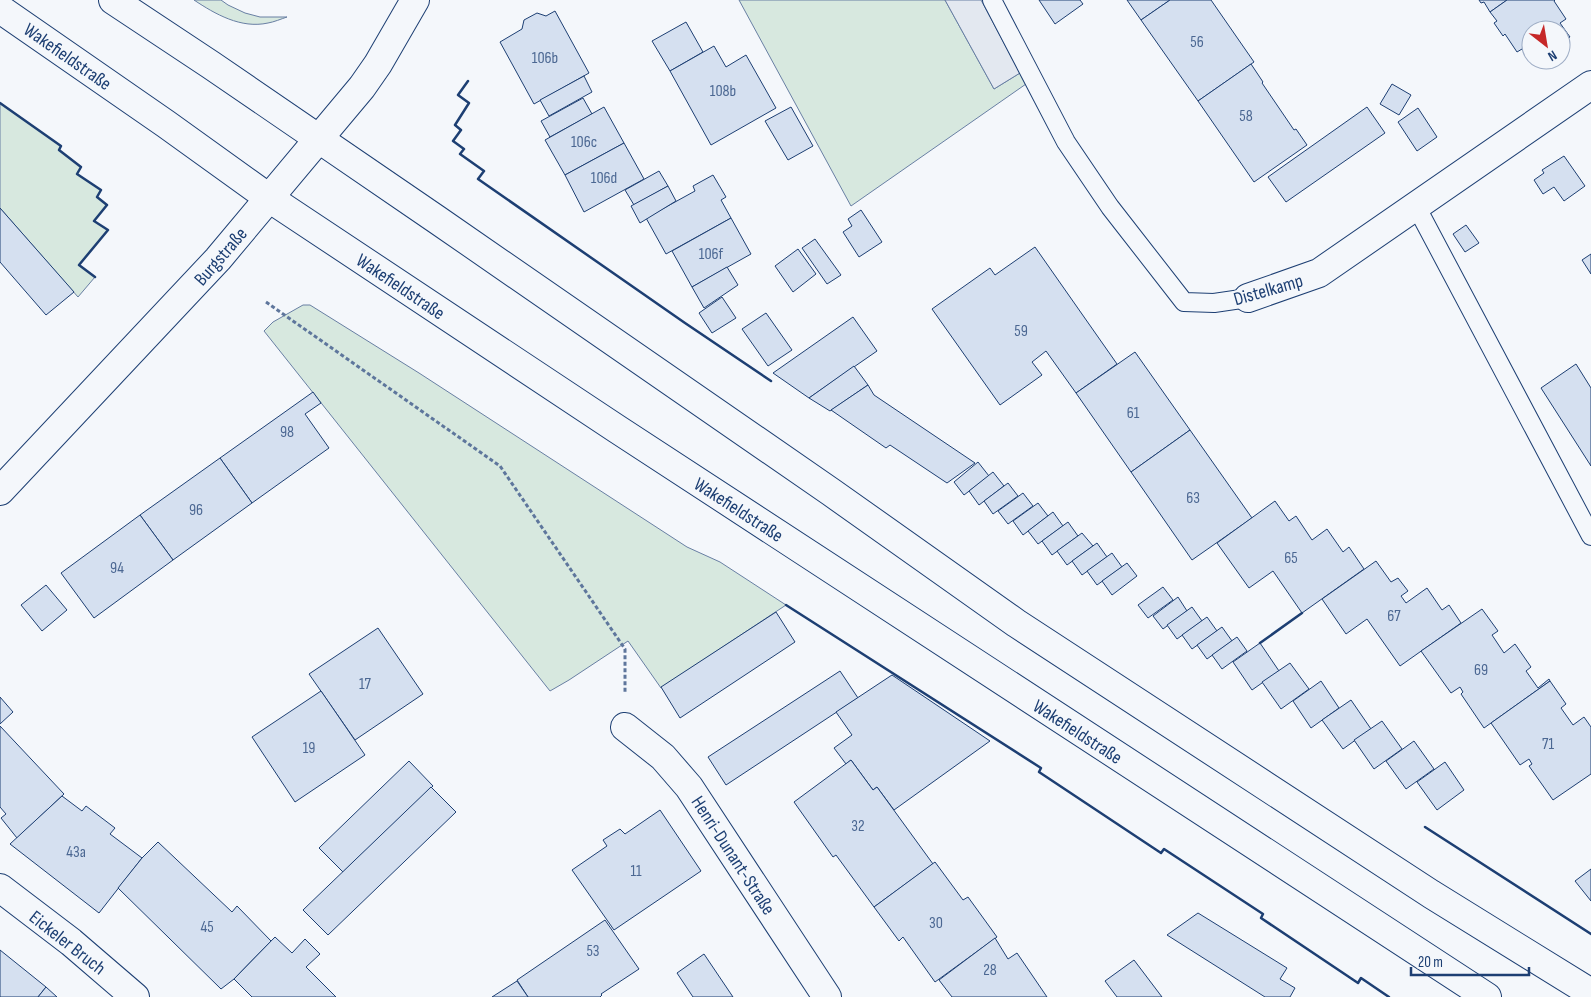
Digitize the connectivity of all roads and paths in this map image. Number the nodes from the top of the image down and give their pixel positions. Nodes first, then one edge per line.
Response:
1 (113, 0) edge
2 (415, 0) edge
3 (992, 0) edge
4 (0, 9) edge
5 (1591, 86) edge
6 (318, 139) junction
7 (269, 198) junction
8 (1416, 206) junction
9 (1248, 298) joint
10 (266, 302) dead end
11 (0, 491) edge
12 (1591, 536) edge
13 (625, 727) joint
14 (0, 888) edge
15 (1591, 992) edge
16 (135, 997) edge
17 (827, 997) edge
18 (1487, 997) edge

1 - 6 main road
2 - 6 main road, Burgstraße
3 - 9 lane, Distelkamp
4 - 7 main road, Wakefieldstraße
5 - 8 main road, Distelkamp
6 - 7 main road, Burgstraße
6 - 15 main road
7 - 11 main road, Burgstraße
7 - 18 main road, Wakefieldstraße
8 - 9 main road, Distelkamp
8 - 12 lane
10 - 13 path
13 - 17 main road, Henri-Dunant-Straße
14 - 16 main road, Eickeler Bruch

